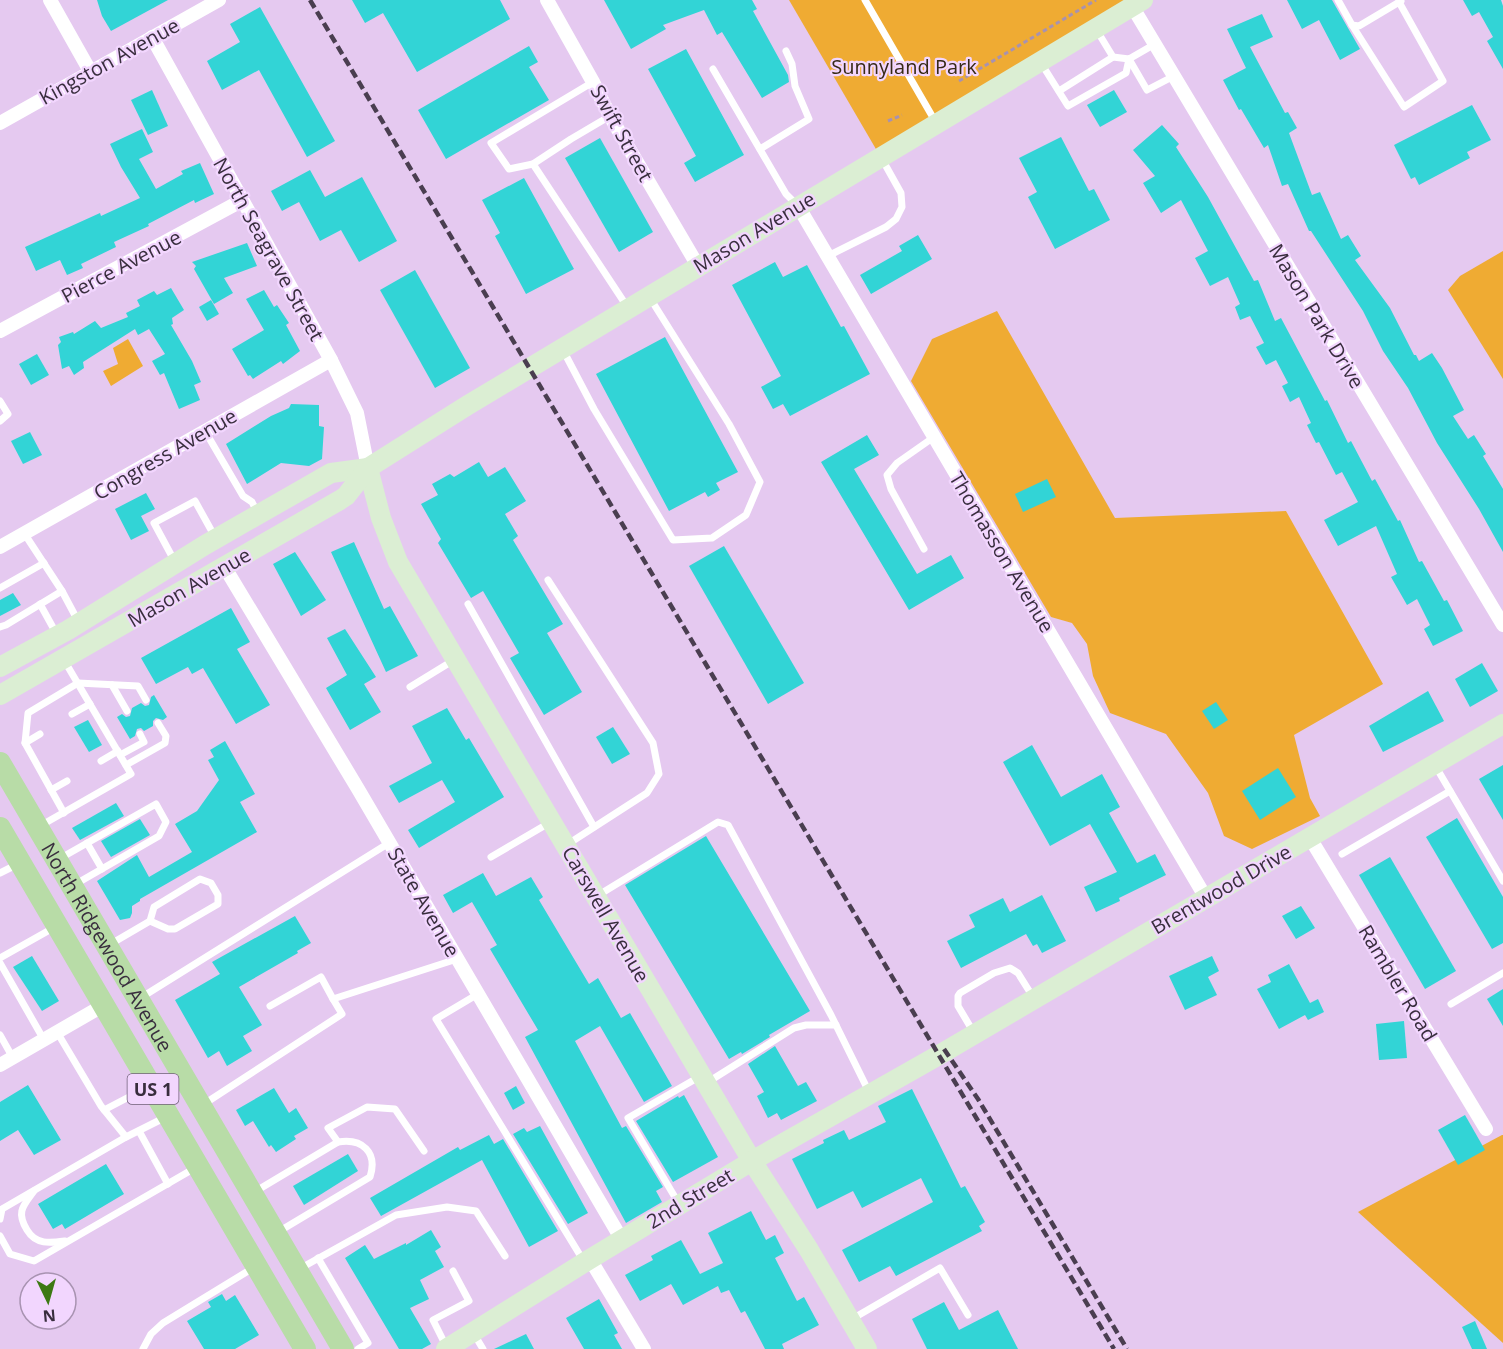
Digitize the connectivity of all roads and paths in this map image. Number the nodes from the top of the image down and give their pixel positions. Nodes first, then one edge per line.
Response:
1 (50, 0) edge
2 (219, 0) edge
3 (547, 0) edge
4 (865, 0) edge
5 (1096, 0) edge
6 (1338, 0) edge
7 (1400, 1) edge
8 (1137, 3) edge
9 (1352, 25) junction
10 (1096, 28) junction
11 (152, 37) junction
12 (1155, 44) junction
13 (786, 51) dead end
14 (1113, 57) junction
15 (1129, 59) junction
16 (1040, 61) junction
17 (713, 69) dead end
18 (90, 71) junction
19 (1173, 76) junction
20 (959, 81) dead end
21 (593, 82) junction
22 (1059, 91) junction
23 (902, 115) dead end
24 (610, 117) junction
25 (888, 121) dead end
26 (0, 123) edge
27 (936, 123) junction
28 (760, 149) junction
29 (880, 156) junction
30 (533, 164) junction
31 (242, 201) junction
32 (798, 206) junction
33 (828, 256) junction
34 (698, 266) junction
35 (649, 295) junction
36 (628, 308) junction
37 (0, 331) edge
38 (562, 348) junction
39 (331, 360) junction
40 (0, 401) edge
41 (0, 421) edge
42 (205, 431) junction
43 (934, 437) junction
44 (368, 468) junction
45 (259, 514) junction
46 (24, 533) junction
47 (216, 539) junction
48 (0, 547) edge
49 (924, 549) dead end
50 (44, 563) junction
51 (176, 564) junction
52 (224, 566) junction
53 (548, 580) dead end
54 (0, 588) edge
55 (62, 591) junction
56 (40, 604) junction
57 (468, 604) dead end
58 (80, 623) junction
59 (1503, 625) edge
60 (0, 627) edge
61 (57, 636) junction
62 (63, 659) junction
63 (456, 659) junction
64 (0, 667) edge
65 (78, 683) junction
66 (112, 685) junction
67 (410, 687) dead end
68 (0, 695) edge
69 (146, 700) dead end
70 (90, 704) junction
71 (128, 711) dead end
72 (72, 714) dead end
73 (158, 723) dead end
74 (1503, 724) edge
75 (40, 734) dead end
76 (140, 734) dead end
77 (25, 743) junction
78 (119, 753) junction
79 (101, 761) dead end
80 (0, 763) edge
81 (1435, 764) junction
82 (126, 765) junction
83 (67, 780) dead end
84 (51, 790) junction
85 (1450, 791) junction
86 (64, 813) junction
87 (552, 822) junction
88 (594, 827) junction
89 (0, 828) edge
90 (38, 828) junction
91 (1310, 838) junction
92 (87, 843) junction
93 (389, 843) junction
94 (566, 846) junction
95 (1342, 854) dead end
96 (491, 858) dead end
97 (56, 860) junction
98 (20, 863) junction
99 (102, 869) junction
100 (0, 873) edge
101 (1503, 881) edge
102 (72, 886) junction
103 (595, 897) junction
104 (1206, 898) junction
105 (150, 921) junction
106 (57, 926) junction
107 (107, 947) junction
108 (0, 958) edge
109 (457, 959) junction
110 (0, 963) edge
111 (1503, 974) edge
112 (478, 994) junction
113 (333, 999) junction
114 (1035, 999) junction
115 (138, 1000) junction
116 (1451, 1004) dead end
117 (104, 1005) junction
118 (270, 1006) dead end
119 (836, 1025) junction
120 (57, 1032) junction
121 (975, 1034) junction
122 (0, 1035) edge
123 (44, 1040) junction
124 (939, 1055) joint
125 (13, 1058) junction
126 (0, 1065) edge
127 (704, 1080) junction
128 (151, 1085) junction
129 (870, 1094) junction
130 (201, 1106) junction
131 (104, 1110) junction
132 (169, 1116) junction
133 (1486, 1129) dead end
134 (139, 1131) junction
135 (126, 1137) junction
136 (338, 1143) junction
137 (424, 1151) dead end
138 (752, 1161) junction
139 (198, 1166) junction
140 (168, 1184) junction
141 (36, 1189) junction
142 (252, 1193) junction
143 (679, 1205) junction
144 (0, 1219) edge
145 (275, 1233) junction
146 (0, 1236) edge
147 (71, 1240) junction
148 (622, 1240) junction
149 (505, 1256) dead end
150 (318, 1258) junction
151 (587, 1261) junction
152 (256, 1266) junction
153 (297, 1270) junction
154 (453, 1271) dead end
155 (968, 1315) dead end
156 (850, 1320) junction
157 (478, 1341) edge
158 (447, 1348) edge
159 (143, 1349) edge
160 (305, 1349) edge
161 (343, 1349) edge
162 (358, 1349) edge
163 (644, 1349) edge
164 (867, 1349) edge

1 - 18 street
2 - 11 street, Kingston Avenue
3 - 21 street, Swift Street
4 - 27 lane
5 - 20 path
6 - 9 lane
7 - 9 lane
7 - 9 lane
8 - 10 street, Mason Avenue
8 - 12 street, Mason Park Drive
10 - 14 lane
10 - 16 street, Mason Avenue
11 - 18 street, Kingston Avenue
11 - 31 street, North Seagrave Street
12 - 15 lane
12 - 19 street, Mason Park Drive
13 - 28 lane
14 - 15 lane
14 - 22 lane
15 - 19 lane
15 - 22 lane
16 - 22 lane
16 - 27 street, Mason Avenue
17 - 28 lane
18 - 26 street, Kingston Avenue
19 - 59 street, Mason Park Drive
21 - 24 street, Swift Street
21 - 30 lane
23 - 25 path
24 - 30 lane
24 - 34 street, Swift Street
27 - 29 street, Mason Avenue
28 - 32 lane
29 - 32 street, Mason Avenue
29 - 33 lane
30 - 36 lane
31 - 37 street, Pierce Avenue
31 - 39 street, North Seagrave Street
32 - 33 street, Thomasson Avenue
32 - 34 street, Mason Avenue
33 - 43 street, Thomasson Avenue
34 - 35 street, Mason Avenue
35 - 36 street, Mason Avenue
35 - 38 lane
36 - 38 street, Mason Avenue
38 - 44 street, Mason Avenue
39 - 42 street, Congress Avenue
39 - 44 street, North Seagrave Street
40 - 41 lane
42 - 45 lane
42 - 46 street, Congress Avenue
43 - 49 lane
43 - 104 street, Thomasson Avenue
44 - 45 street, Mason Avenue
44 - 52 street, Mason Avenue
44 - 63 street, Carswell Avenue
45 - 47 street, Mason Avenue
46 - 48 street, Congress Avenue
46 - 50 lane
47 - 51 street, Mason Avenue
47 - 51 lane
50 - 54 lane
50 - 55 lane
51 - 58 street, Mason Avenue
52 - 62 street, Mason Avenue
52 - 93 street, State Avenue
53 - 88 lane
55 - 56 lane
55 - 58 lane
56 - 60 lane
56 - 61 lane
57 - 88 lane
58 - 61 street, Mason Avenue
61 - 64 street, Mason Avenue
62 - 65 lane
62 - 68 street, Mason Avenue
63 - 67 lane
63 - 87 street, Carswell Avenue
65 - 66 lane
65 - 70 lane
65 - 77 lane
66 - 69 lane
66 - 71 lane
70 - 72 lane
70 - 78 lane
73 - 82 lane
74 - 81 street, Brentwood Drive
75 - 77 lane
76 - 78 lane
77 - 84 lane
78 - 79 lane
78 - 82 lane
80 - 90 main road, North Ridgewood Avenue / US 1
81 - 85 lane
81 - 91 street, Brentwood Drive
82 - 86 lane
83 - 84 lane
84 - 86 lane
85 - 95 lane
85 - 101 lane
86 - 90 lane
87 - 94 street, Carswell Avenue
87 - 96 lane
88 - 94 lane
89 - 98 main road, North Ridgewood Avenue / US 1
90 - 97 main road, North Ridgewood Avenue / US 1
91 - 104 street, Brentwood Drive
91 - 133 street, Rambler Road
92 - 97 lane
92 - 99 lane
92 - 99 lane
93 - 109 street, State Avenue
93 - 115 lane
94 - 103 street, Carswell Avenue
97 - 102 main road, North Ridgewood Avenue / US 1
98 - 100 lane
98 - 106 main road, North Ridgewood Avenue / US 1
99 - 102 lane
102 - 107 main road, North Ridgewood Avenue / US 1
103 - 119 lane
103 - 127 street, Carswell Avenue
104 - 114 street, Brentwood Drive
105 - 105 lane
105 - 107 lane
106 - 108 lane
106 - 117 main road, North Ridgewood Avenue / US 1
107 - 115 main road, North Ridgewood Avenue / US 1
109 - 112 street, State Avenue
109 - 113 lane
110 - 123 lane
111 - 116 lane
112 - 148 street, State Avenue
112 - 151 lane
113 - 118 lane
113 - 130 lane
114 - 121 street, Brentwood Drive
114 - 121 lane
115 - 130 main road, North Ridgewood Avenue / US 1
117 - 120 street
117 - 128 main road, North Ridgewood Avenue / US 1
119 - 127 lane
119 - 129 lane
120 - 123 street
120 - 131 lane
121 - 124 street, Brentwood Drive
122 - 125 lane
123 - 125 street
124 - 129 street, 2nd Street
125 - 126 street
127 - 138 street, Carswell Avenue
127 - 143 lane
128 - 131 lane
128 - 132 main road, North Ridgewood Avenue / US 1
129 - 138 street, 2nd Street
130 - 142 main road, North Ridgewood Avenue / US 1
131 - 135 lane
132 - 134 lane
132 - 139 main road, North Ridgewood Avenue / US 1
134 - 135 lane
134 - 140 lane
135 - 141 lane
136 - 137 lane
136 - 142 lane
136 - 145 lane
138 - 143 street, 2nd Street
138 - 156 street, Carswell Avenue
139 - 140 lane
139 - 152 main road, North Ridgewood Avenue / US 1
140 - 147 lane
141 - 144 lane
141 - 147 lane
142 - 145 main road, North Ridgewood Avenue / US 1
143 - 148 street, 2nd Street
145 - 153 main road, North Ridgewood Avenue / US 1
146 - 147 lane
148 - 151 street, 2nd Street
149 - 150 lane
150 - 153 lane
150 - 162 lane
151 - 157 street, 2nd Street
151 - 163 street
152 - 159 lane
152 - 160 main road, North Ridgewood Avenue / US 1
153 - 161 main road, North Ridgewood Avenue / US 1
154 - 158 lane
155 - 156 lane
156 - 164 street, Carswell Avenue
157 - 158 street, 2nd Street

